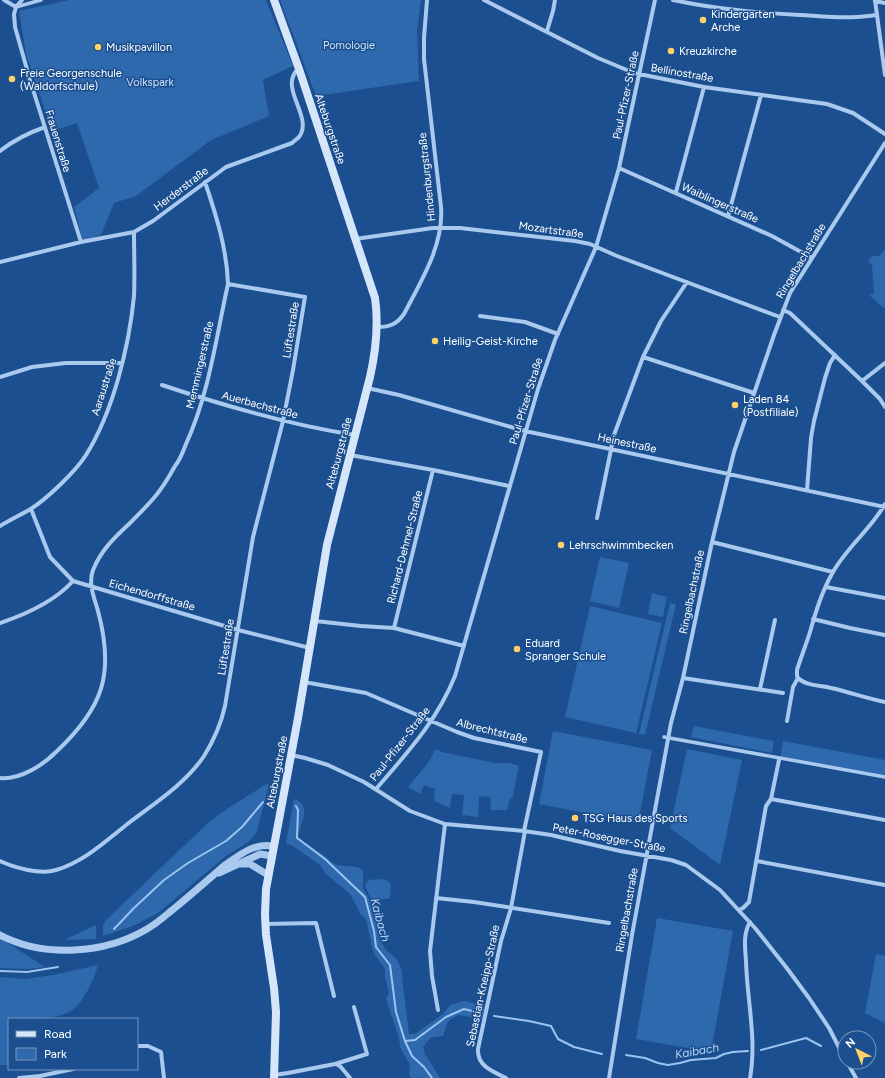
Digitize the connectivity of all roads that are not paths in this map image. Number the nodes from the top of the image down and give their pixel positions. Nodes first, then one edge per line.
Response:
1 (4, 0) edge
2 (22, 0) edge
3 (41, 0) edge
4 (274, 0) edge
5 (427, 0) edge
6 (484, 0) edge
7 (555, 0) edge
8 (655, 0) edge
9 (673, 0) edge
10 (875, 1) edge
11 (885, 3) edge
12 (16, 7) junction
13 (876, 15) junction
14 (547, 31) junction
15 (299, 69) junction
16 (639, 75) junction
17 (885, 75) edge
18 (704, 87) junction
19 (761, 95) junction
20 (45, 127) junction
21 (885, 134) edge
22 (885, 143) edge
23 (0, 151) edge
24 (619, 168) junction
25 (205, 182) junction
26 (676, 192) junction
27 (728, 216) junction
28 (441, 228) junction
29 (134, 232) junction
30 (355, 239) junction
31 (81, 242) junction
32 (596, 247) junction
33 (812, 258) junction
34 (1, 261) edge
35 (687, 282) junction
36 (228, 284) junction
37 (782, 310) junction
38 (480, 316) dead end
39 (780, 318) junction
40 (378, 327) junction
41 (558, 334) junction
42 (835, 355) junction
43 (643, 357) junction
44 (122, 363) junction
45 (885, 363) edge
46 (0, 377) edge
47 (862, 382) junction
48 (162, 385) dead end
49 (367, 388) junction
50 (754, 393) junction
51 (204, 399) junction
52 (885, 408) edge
53 (283, 421) junction
54 (525, 431) junction
55 (355, 435) junction
56 (612, 448) junction
57 (350, 455) junction
58 (433, 470) junction
59 (728, 473) junction
60 (509, 486) junction
61 (807, 490) junction
62 (885, 506) edge
63 (31, 509) junction
64 (597, 518) dead end
65 (0, 526) edge
66 (712, 542) junction
67 (833, 572) junction
68 (73, 581) junction
69 (91, 587) junction
70 (826, 587) junction
71 (885, 598) edge
72 (813, 619) junction
73 (314, 620) junction
74 (775, 620) dead end
75 (0, 623) edge
76 (394, 628) junction
77 (238, 630) junction
78 (885, 635) edge
79 (464, 646) junction
80 (310, 648) junction
81 (683, 678) junction
82 (798, 678) junction
83 (304, 682) junction
84 (760, 689) junction
85 (783, 692) dead end
86 (885, 702) edge
87 (787, 721) dead end
88 (431, 722) junction
89 (666, 737) junction
90 (540, 752) joint
91 (291, 755) junction
92 (779, 760) dead end
93 (885, 777) edge
94 (0, 778) edge
95 (376, 790) junction
96 (771, 799) junction
97 (885, 820) edge
98 (445, 824) junction
99 (525, 831) junction
100 (273, 846) junction
101 (646, 855) junction
102 (272, 856) junction
103 (0, 861) edge
104 (757, 861) junction
105 (239, 864) junction
106 (268, 875) junction
107 (212, 877) junction
108 (885, 885) edge
109 (436, 898) junction
110 (511, 908) junction
111 (739, 910) junction
112 (750, 922) junction
113 (609, 923) dead end
114 (265, 924) junction
115 (0, 935) edge
116 (334, 996) dead end
117 (354, 1007) dead end
118 (438, 1010) dead end
119 (837, 1044) edge
120 (138, 1046) edge
121 (335, 1064) junction
122 (68, 1070) edge
123 (274, 1076) edge
124 (164, 1077) edge
125 (19, 1078) edge
126 (170, 1078) edge
127 (350, 1078) edge
128 (506, 1078) edge
129 (609, 1078) edge
130 (750, 1078) edge

1 - 12 street
2 - 12 street
3 - 12 street
4 - 15 main road, Alteburgstraße
5 - 28 street, Hindenburgstraße
6 - 14 street, Bellinostraße
7 - 14 street
8 - 16 street, Paul-Pfizer-Straße
9 - 13 street
10 - 11 street
10 - 13 street
12 - 20 street, Frauenstraße
13 - 17 street
14 - 16 street, Bellinostraße
15 - 25 street, Herderstraße
15 - 30 main road, Alteburgstraße
16 - 18 street, Bellinostraße
16 - 24 street, Paul-Pfizer-Straße
18 - 19 street, Bellinostraße
18 - 26 street
19 - 21 street, Bellinostraße
19 - 27 street
20 - 23 street
20 - 31 street, Frauenstraße
22 - 33 street, Ringelbachstraße
24 - 26 street, Waiblingerstraße
24 - 32 street, Paul-Pfizer-Straße
25 - 29 street, Herderstraße
25 - 36 street, Memmingerstraße
26 - 27 street, Waiblingerstraße
27 - 33 street, Waiblingerstraße
28 - 30 street, Mozartstraße
28 - 32 street, Mozartstraße
28 - 40 street, Hindenburgstraße
29 - 31 street, Herderstraße
29 - 44 street, Aaraustraße
30 - 40 main road, Alteburgstraße
31 - 34 street, Herderstraße
32 - 35 street, Mozartstraße
32 - 41 street, Paul-Pfizer-Straße
33 - 37 street, Ringelbachstraße
35 - 39 street, Mozartstraße
35 - 43 street
36 - 51 street, Memmingerstraße
36 - 53 street, Lüftestraße
37 - 39 street, Ringelbachstraße
37 - 42 street
38 - 41 street
39 - 50 street, Ringelbachstraße
40 - 49 main road, Alteburgstraße
41 - 54 street, Paul-Pfizer-Straße
42 - 47 street
42 - 61 street
43 - 50 street
43 - 56 street
44 - 46 street
44 - 63 street, Aaraustraße
45 - 47 street
47 - 52 street
48 - 51 street, Auerbachstraße
49 - 54 street, Heinestraße
49 - 55 main road, Alteburgstraße
50 - 59 street, Ringelbachstraße
51 - 53 street, Auerbachstraße
51 - 69 street, Memmingerstraße
53 - 55 street, Auerbachstraße
53 - 77 street, Lüftestraße
54 - 56 street, Heinestraße
54 - 60 street, Paul-Pfizer-Straße
55 - 57 main road, Alteburgstraße
56 - 59 street, Heinestraße
56 - 64 street
57 - 58 street
57 - 73 main road, Alteburgstraße
58 - 60 street
58 - 76 street, Richard-Dehmel-Straße
59 - 61 street, Heinestraße
59 - 66 street, Ringelbachstraße
60 - 79 street, Paul-Pfizer-Straße
61 - 62 street, Heinestraße
62 - 67 street
63 - 65 street, Aaraustraße
63 - 68 street, Eichendorffstraße
66 - 67 street
66 - 81 street, Ringelbachstraße
67 - 70 street
68 - 69 street, Eichendorffstraße
68 - 75 street
69 - 77 street, Eichendorffstraße
69 - 94 street, Memmingerstraße
70 - 71 street
70 - 72 street
72 - 78 street
72 - 82 street
73 - 76 street
73 - 80 main road, Alteburgstraße
74 - 84 street
76 - 79 street
77 - 80 street, Eichendorffstraße
77 - 103 street, Lüftestraße
79 - 88 street, Paul-Pfizer-Straße
80 - 83 main road, Alteburgstraße
81 - 84 street
81 - 89 street, Ringelbachstraße
82 - 86 street
82 - 87 street
83 - 88 street, Albrechtstraße
83 - 91 main road, Alteburgstraße
84 - 85 street
88 - 90 street, Albrechtstraße
88 - 95 street, Paul-Pfizer-Straße
89 - 93 street
89 - 101 street, Ringelbachstraße
90 - 99 street, Sebastian-Kneipp-Straße
91 - 95 street, Peter-Rosegger-Straße
91 - 100 main road, Alteburgstraße
92 - 96 street
95 - 98 street, Peter-Rosegger-Straße
96 - 97 street
96 - 104 street
98 - 99 street, Peter-Rosegger-Straße
98 - 109 street
99 - 101 street, Peter-Rosegger-Straße
99 - 110 street, Sebastian-Kneipp-Straße
100 - 102 main road, Alteburgstraße
100 - 107 street
101 - 111 street, Peter-Rosegger-Straße
101 - 129 street, Ringelbachstraße
102 - 105 street
102 - 106 main road, Alteburgstraße
104 - 108 street
104 - 111 street
105 - 106 street
105 - 107 street
106 - 114 main road, Alteburgstraße
107 - 115 street
109 - 110 street
109 - 118 street
110 - 113 street
110 - 128 street, Sebastian-Kneipp-Straße
111 - 112 street, Peter-Rosegger-Straße
112 - 119 street, Peter-Rosegger-Straße
112 - 130 street
114 - 116 street
114 - 123 main road, Alteburgstraße
117 - 121 street, Alteburgstraße
120 - 124 street
121 - 123 street, Alteburgstraße
121 - 127 street
122 - 125 street
124 - 126 street

